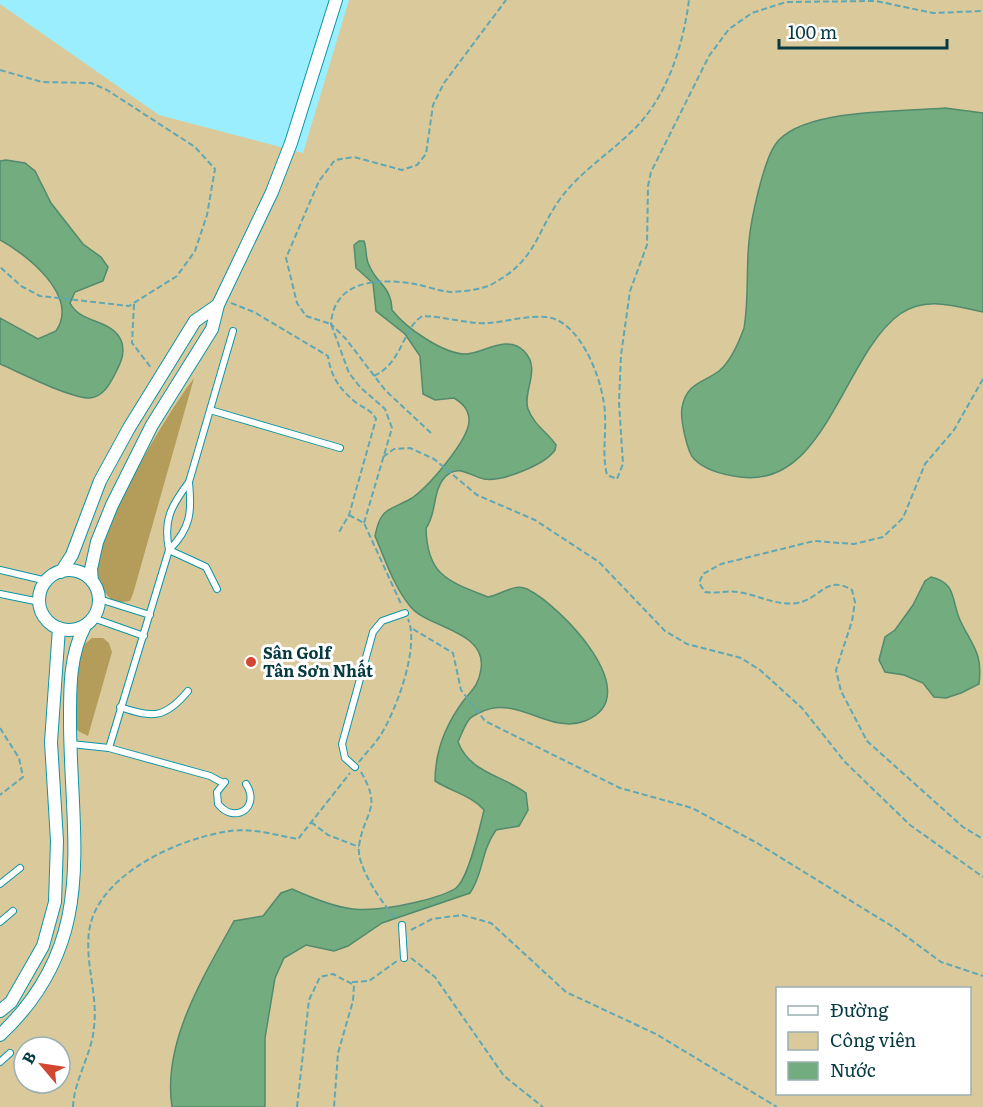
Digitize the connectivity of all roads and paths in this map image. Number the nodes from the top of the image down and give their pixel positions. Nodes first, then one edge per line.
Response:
1 (336, 0) edge
2 (506, 0) edge
3 (689, 0) edge
4 (983, 11) edge
5 (0, 70) edge
6 (0, 267) edge
7 (219, 302) junction
8 (134, 303) junction
9 (331, 324) junction
10 (233, 331) dead end
11 (161, 375) junction
12 (374, 376) junction
13 (983, 379) edge
14 (141, 407) junction
15 (210, 410) junction
16 (158, 417) junction
17 (431, 433) dead end
18 (340, 448) dead end
19 (383, 457) junction
20 (189, 482) junction
21 (364, 523) dead end
22 (338, 534) dead end
23 (169, 550) junction
24 (0, 570) edge
25 (61, 572) junction
26 (47, 580) junction
27 (92, 581) junction
28 (217, 589) dead end
29 (0, 594) edge
30 (99, 599) junction
31 (40, 602) junction
32 (405, 613) dead end
33 (150, 615) junction
34 (89, 622) junction
35 (58, 628) junction
36 (412, 628) dead end
37 (144, 636) junction
38 (188, 691) dead end
39 (120, 707) junction
40 (0, 728) edge
41 (70, 744) junction
42 (109, 748) junction
43 (356, 766) joint
44 (246, 784) dead end
45 (74, 794) junction
46 (0, 795) edge
47 (55, 795) junction
48 (311, 822) dead end
49 (983, 839) edge
50 (359, 847) junction
51 (20, 868) dead end
52 (983, 877) edge
53 (0, 884) edge
54 (13, 911) dead end
55 (0, 922) edge
56 (402, 925) joint
57 (403, 935) junction
58 (404, 958) junction
59 (26, 975) junction
60 (983, 976) edge
61 (351, 983) junction
62 (42, 985) junction
63 (0, 1011) edge
64 (0, 1035) edge
65 (10, 1053) dead end
66 (0, 1062) edge
67 (297, 1107) edge
68 (334, 1107) edge
69 (543, 1107) edge
70 (777, 1107) edge

1 - 7 street
2 - 9 path
3 - 9 path
4 - 12 path
5 - 8 path
6 - 8 path
7 - 11 street
7 - 16 street
7 - 22 path
8 - 11 path
9 - 12 path
9 - 19 path
10 - 15 lane
11 - 14 street
12 - 17 path
13 - 49 path
14 - 16 street
14 - 25 street
15 - 18 lane
15 - 20 lane
16 - 27 street
19 - 21 path
19 - 52 path
20 - 23 lane
20 - 23 lane
23 - 28 lane
23 - 33 lane
24 - 26 lane
25 - 26 street
25 - 27 street
26 - 31 street
27 - 30 street
29 - 31 lane
30 - 33 lane
30 - 34 street
31 - 35 street
32 - 43 lane
33 - 37 lane
34 - 35 street
34 - 37 lane
34 - 41 street
35 - 47 street
36 - 60 path
37 - 39 lane
38 - 39 lane
39 - 42 lane
40 - 46 path
41 - 42 lane
41 - 45 street
42 - 44 lane
43 - 50 path
45 - 47 street
45 - 62 street
47 - 59 street
48 - 50 path
50 - 56 path
51 - 53 lane
54 - 55 lane
56 - 57 lane
57 - 58 lane
57 - 70 path
58 - 61 path
58 - 69 path
59 - 62 street
59 - 63 street
61 - 67 path
61 - 68 path
62 - 64 street
65 - 66 lane

